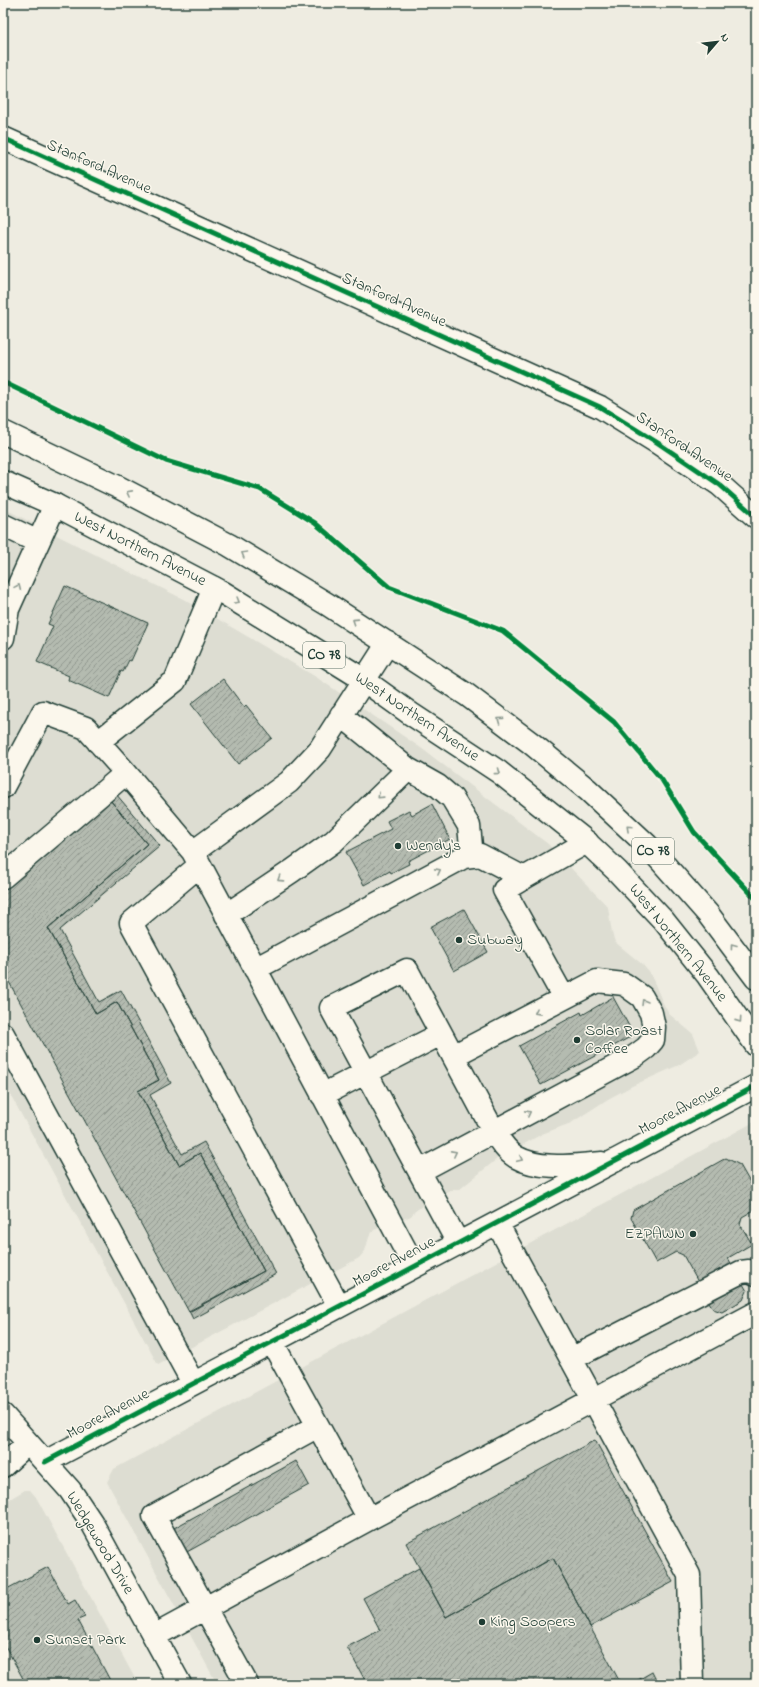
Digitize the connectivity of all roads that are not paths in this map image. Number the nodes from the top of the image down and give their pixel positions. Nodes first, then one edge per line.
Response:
1 (3, 138) edge
2 (3, 432) edge
3 (3, 482) edge
4 (55, 505) junction
5 (756, 517) edge
6 (3, 525) edge
7 (38, 542) junction
8 (214, 588) junction
9 (6, 613) edge
10 (3, 638) edge
11 (388, 642) junction
12 (363, 680) junction
13 (341, 715) junction
14 (98, 742) junction
15 (408, 769) junction
16 (126, 773) junction
17 (3, 787) edge
18 (469, 826) junction
19 (587, 842) junction
20 (464, 857) junction
21 (196, 859) junction
22 (3, 877) edge
23 (524, 878) junction
24 (226, 915) junction
25 (288, 951) junction
26 (255, 968) junction
27 (756, 978) edge
28 (564, 998) junction
29 (3, 1034) edge
30 (441, 1034) junction
31 (756, 1046) edge
32 (453, 1056) junction
33 (366, 1073) junction
34 (756, 1086) edge
35 (322, 1095) junction
36 (494, 1132) junction
37 (611, 1162) junction
38 (420, 1171) junction
39 (496, 1223) junction
40 (458, 1243) junction
41 (414, 1266) junction
42 (756, 1274) edge
43 (339, 1306) junction
44 (756, 1313) edge
45 (272, 1342) junction
46 (571, 1359) junction
47 (193, 1383) junction
48 (593, 1400) junction
49 (3, 1415) edge
50 (318, 1426) junction
51 (28, 1443) junction
52 (45, 1462) junction
53 (3, 1466) edge
54 (369, 1519) junction
55 (205, 1608) junction
56 (154, 1636) junction
57 (180, 1684) edge
58 (247, 1684) edge
59 (692, 1684) edge

1 - 5 street, Stanford Avenue
11 -> 2 street, CO 78
3 - 4 street, West Northern Avenue / CO 78
4 - 7 street
4 - 8 street, West Northern Avenue / CO 78
6 - 7 street
9 -> 7 street
8 -> 12 street, West Northern Avenue / CO 78
8 - 14 street
9 - 10 street
11 - 12 street
27 -> 11 street, CO 78
12 - 13 street
12 -> 19 street, West Northern Avenue / CO 78
13 - 15 street
13 - 21 street
14 - 16 street
14 - 17 street
15 - 18 street
15 -> 24 street
16 - 21 street
16 - 22 street
18 - 20 street
18 - 25 street
19 - 23 street
19 -> 31 street, West Northern Avenue / CO 78
20 - 23 street
25 -> 20 street
21 - 24 street
21 - 43 street
23 - 28 street
24 - 26 street
25 - 26 street
26 - 35 street
28 -> 32 street
36 -> 28 street
29 - 47 street
30 - 32 street
30 - 33 street
30 - 33 street
32 - 36 street
33 - 35 street
33 - 38 street
34 - 37 street, Moore Avenue
35 - 41 street
36 -> 37 street
38 -> 36 street
37 - 39 street, Moore Avenue
38 - 40 street
39 - 40 street, Moore Avenue
39 - 46 street
40 - 41 street, Moore Avenue
41 - 43 street, Moore Avenue
42 - 46 street
43 - 45 street, Moore Avenue
44 - 48 street
45 - 47 street, Moore Avenue
45 - 50 street
46 - 48 street
47 - 52 street, Moore Avenue
48 - 54 street
48 - 59 street
49 - 51 street, Wedgewood Drive
50 - 54 street
50 - 55 street
51 - 52 street, Wedgewood Drive
51 - 53 street
52 - 56 street, Wedgewood Drive
54 - 55 street
55 - 56 street
55 - 58 street
56 - 57 street, Wedgewood Drive

